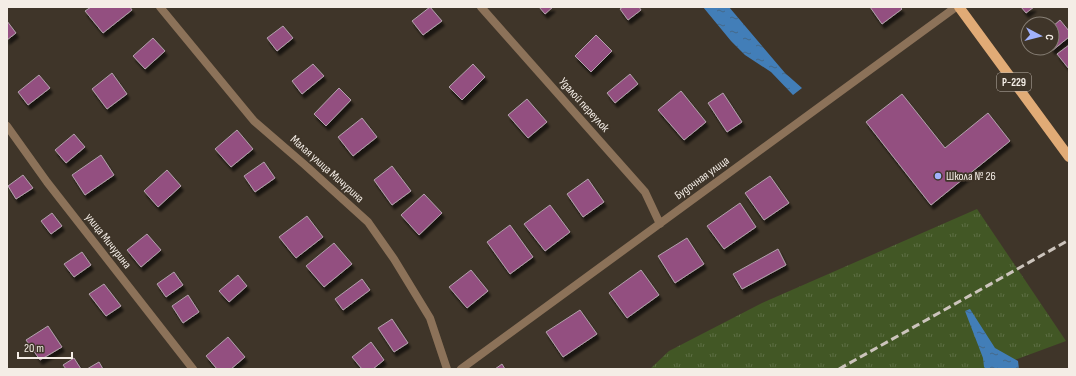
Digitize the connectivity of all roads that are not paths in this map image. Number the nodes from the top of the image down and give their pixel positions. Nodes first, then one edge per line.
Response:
1 (160, 7) edge
2 (481, 7) edge
3 (957, 7) edge
4 (7, 126) edge
5 (1068, 154) edge
6 (660, 224) junction
7 (193, 369) edge
8 (447, 369) edge
9 (461, 369) edge

1 - 8 street, Малая улица Мичурина
2 - 6 street, Удалой переулок
3 - 5 main road, Р-229
3 - 6 street, Будочная улица
4 - 7 street, улица Мичурина
6 - 9 street, Будочная улица

